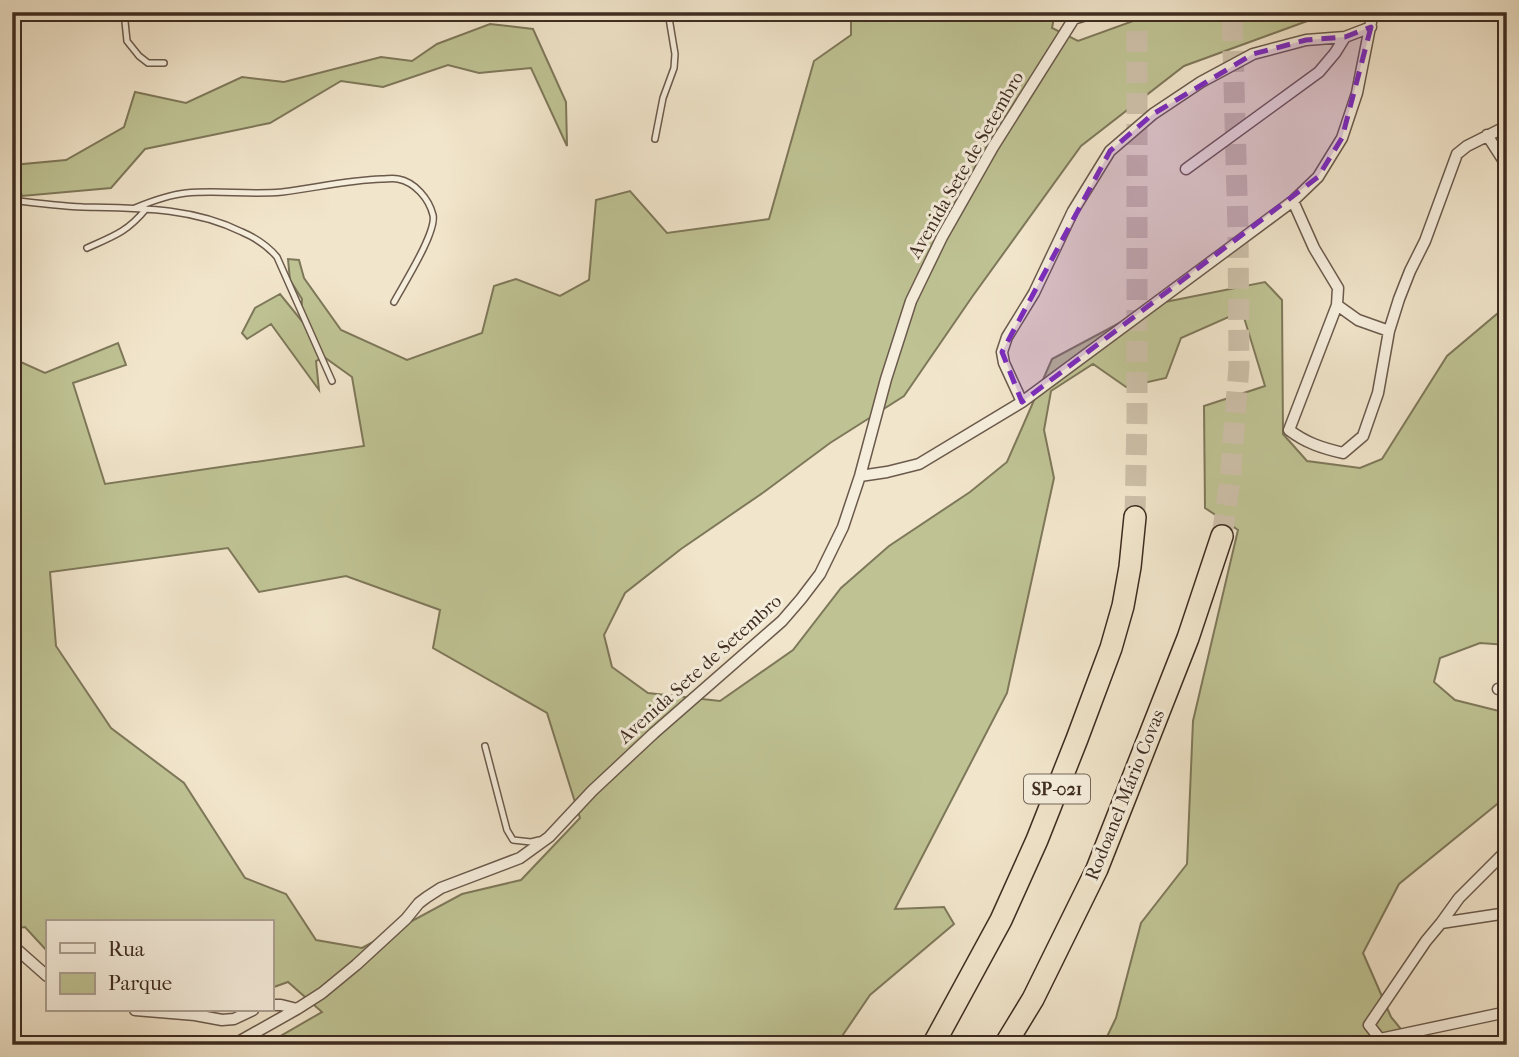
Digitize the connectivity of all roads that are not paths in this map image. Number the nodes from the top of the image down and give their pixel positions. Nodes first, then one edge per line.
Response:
1 (124, 12) edge
2 (668, 12) edge
3 (1096, 12) edge
4 (1373, 12) edge
5 (1075, 16) edge
6 (1371, 27) junction
7 (1345, 37) junction
8 (164, 64) dead end
9 (1507, 126) edge
10 (1487, 135) junction
11 (655, 139) dead end
12 (1507, 166) edge
13 (1186, 169) dead end
14 (12, 200) edge
15 (1293, 201) junction
16 (135, 208) junction
17 (146, 209) junction
18 (87, 248) dead end
19 (394, 302) dead end
20 (1338, 306) junction
21 (1389, 331) junction
22 (332, 381) dead end
23 (1022, 402) junction
24 (860, 476) junction
25 (1135, 517) tunnel mouth
26 (1222, 536) tunnel mouth
27 (485, 746) dead end
28 (549, 837) junction
29 (1507, 850) edge
30 (1507, 913) edge
31 (1441, 923) junction
32 (12, 945) edge
33 (46, 975) edge
34 (273, 1005) edge
35 (297, 1009) junction
36 (155, 1012) edge
37 (249, 1012) edge
38 (1507, 1012) edge
39 (233, 1045) edge
40 (933, 1045) edge
41 (1005, 1045) edge

1 - 8 lane
2 - 11 lane
3 - 5 street
4 - 6 street
5 - 24 street, Avenida Sete de Setembro
6 - 7 street
6 - 15 street
7 - 13 street
7 - 23 street
9 - 10 street
10 - 12 street
10 - 21 street
14 - 16 lane
15 - 20 street
15 - 23 street
16 - 17 lane
16 - 19 lane
17 - 18 lane
17 - 22 lane
20 - 21 street
20 - 21 street
23 - 24 street
24 - 28 street, Avenida Sete de Setembro
25 - 40 highway, SP-021
26 - 41 highway, Rodoanel Mário Covas
27 - 28 lane
28 - 35 street, Avenida Sete de Setembro
29 - 31 street
30 - 31 street
31 - 38 street
32 - 33 street
34 - 35 street
35 - 39 street, Avenida Sete de Setembro
36 - 37 street

